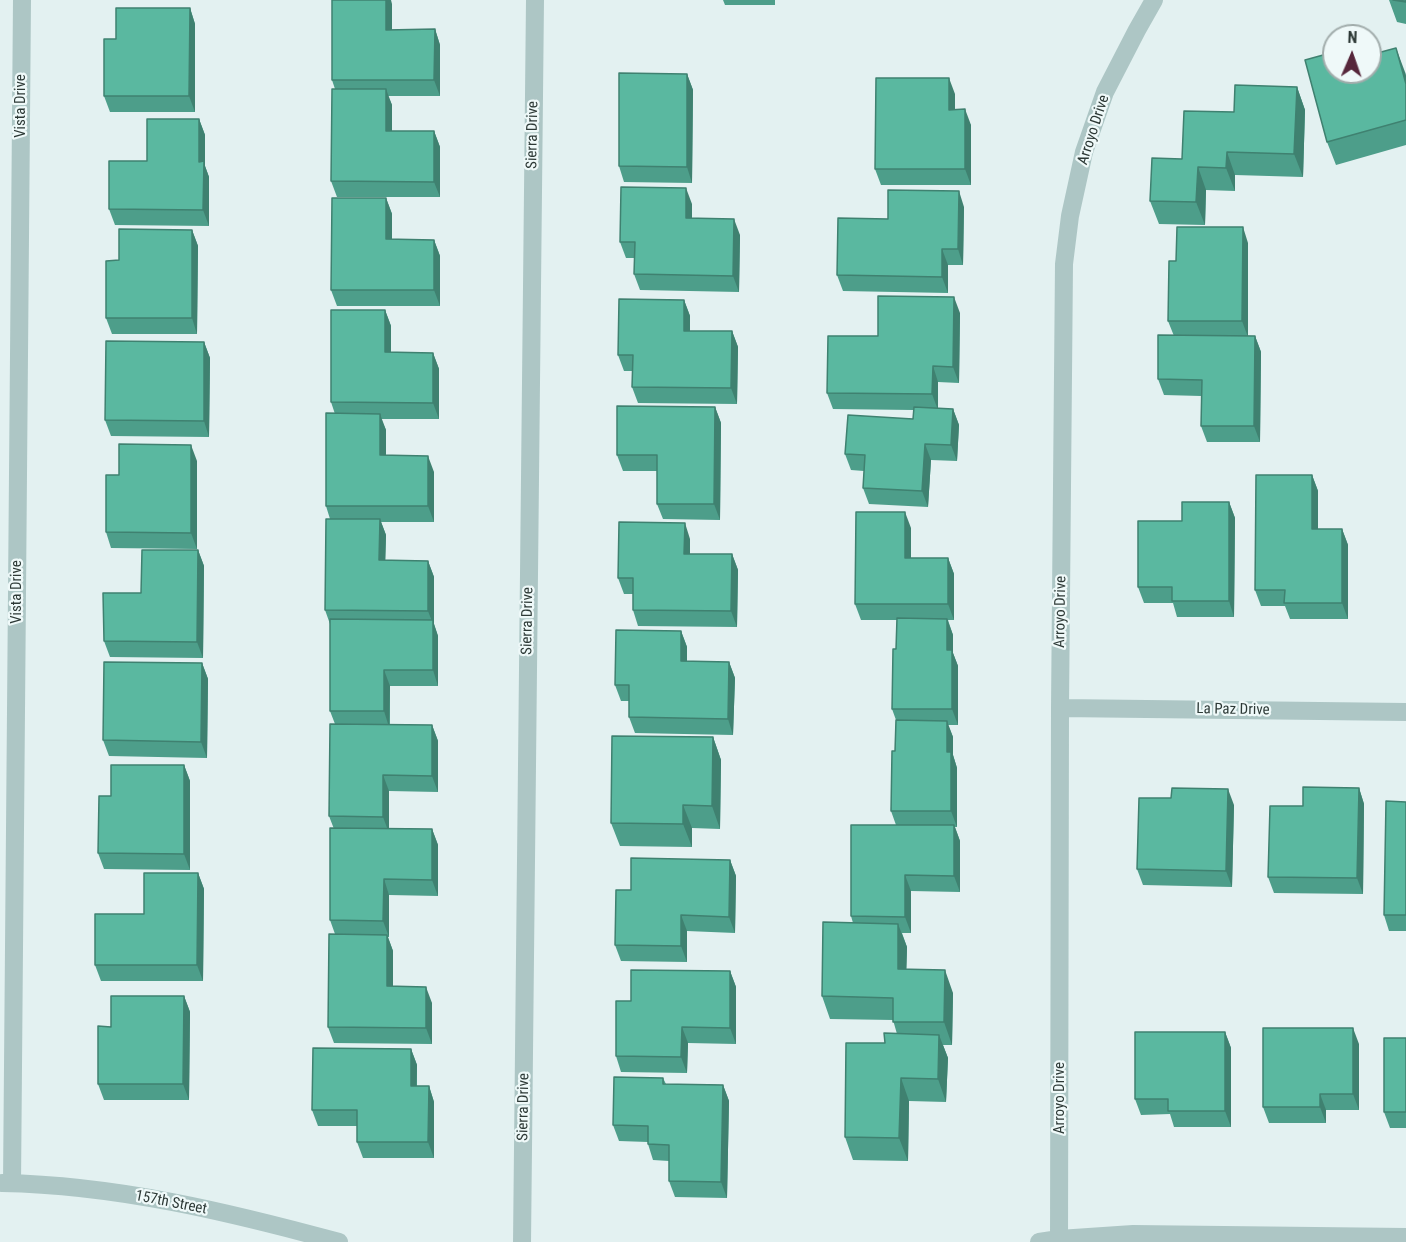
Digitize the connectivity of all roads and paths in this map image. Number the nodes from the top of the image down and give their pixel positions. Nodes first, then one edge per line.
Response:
1 (22, 0) edge
2 (535, 0) edge
3 (1154, 0) edge
4 (1060, 708) junction
5 (1406, 712) edge
6 (6, 1183) edge
7 (1406, 1237) edge
8 (1059, 1240) edge
9 (339, 1242) edge
10 (522, 1242) edge
11 (1039, 1242) edge

1 - 6 street, Vista Drive
2 - 10 street, Sierra Drive
3 - 4 street, Arroyo Drive
4 - 5 street, La Paz Drive
4 - 8 street, Arroyo Drive
6 - 9 street, 157th Street
7 - 8 street
8 - 11 street

